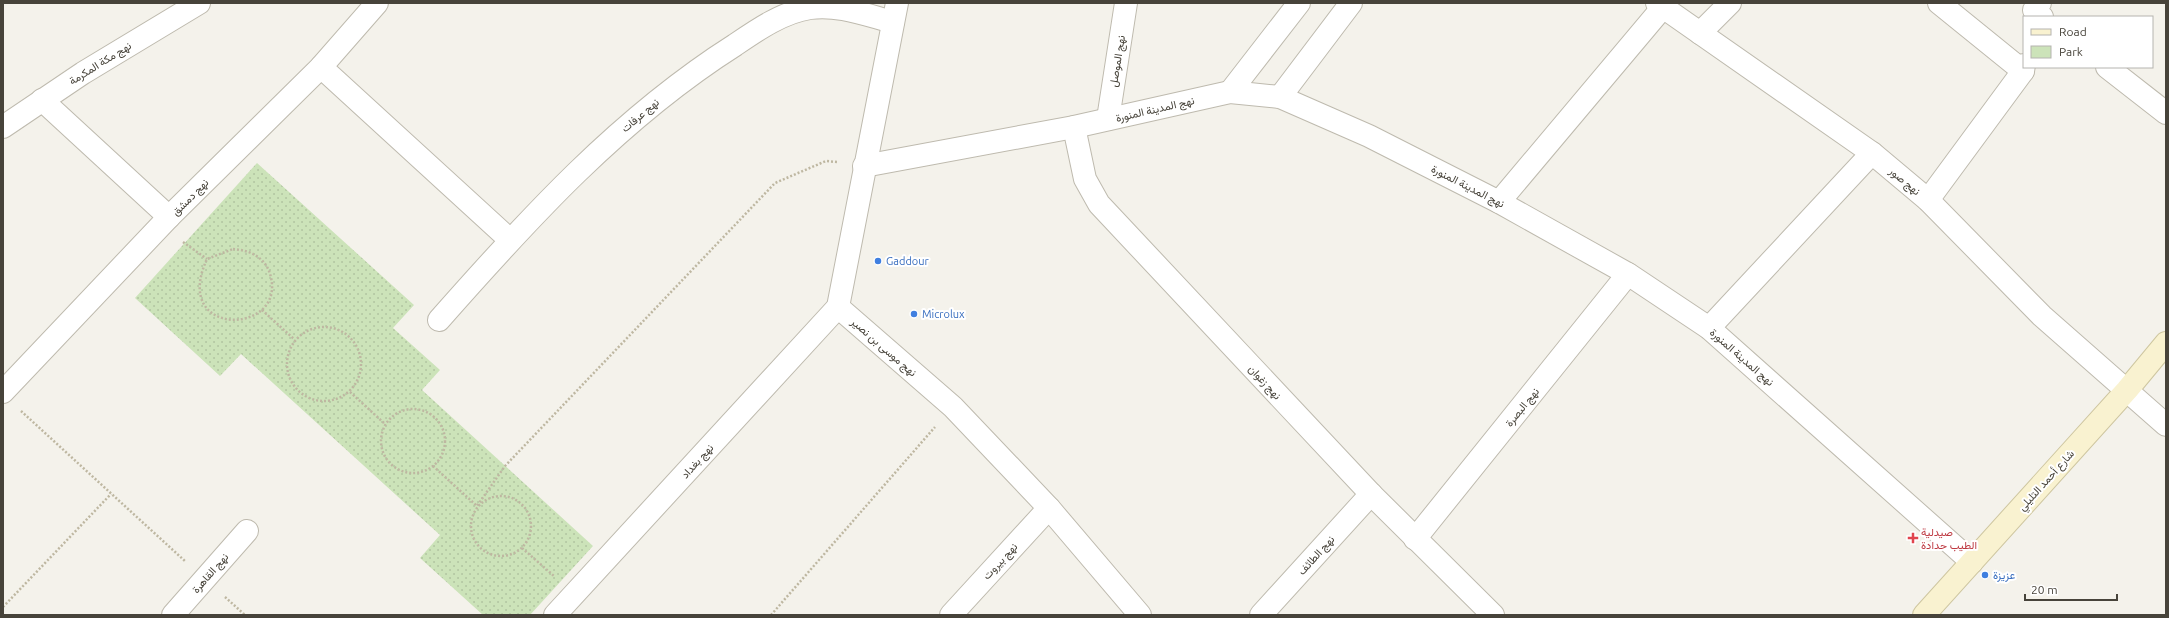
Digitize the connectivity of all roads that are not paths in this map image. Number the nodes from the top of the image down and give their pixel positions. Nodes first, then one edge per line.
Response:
1 (199, 3) edge
2 (378, 3) edge
3 (1126, 3) edge
4 (1299, 3) edge
5 (1351, 3) edge
6 (1730, 3) edge
7 (1939, 3) edge
8 (1660, 5) edge
9 (895, 12) edge
10 (1700, 33) junction
11 (321, 66) junction
12 (2023, 67) edge
13 (2024, 68) edge
14 (2108, 68) edge
15 (1230, 92) junction
16 (1280, 97) junction
17 (42, 100) junction
18 (2166, 113) edge
19 (1108, 119) junction
20 (4, 123) edge
21 (1074, 127) junction
22 (1872, 154) junction
23 (864, 166) junction
24 (1928, 200) junction
25 (1499, 202) junction
26 (170, 217) junction
27 (510, 240) junction
28 (1628, 274) junction
29 (838, 307) junction
30 (439, 320) dead end
31 (1709, 328) junction
32 (2166, 343) edge
33 (2127, 390) junction
34 (3, 392) edge
35 (2166, 425) edge
36 (1371, 494) junction
37 (1049, 508) junction
38 (247, 531) dead end
39 (1415, 539) junction
40 (1972, 562) junction
41 (173, 615) edge
42 (555, 615) edge
43 (951, 615) edge
44 (1140, 615) edge
45 (1262, 615) edge
46 (1493, 615) edge
47 (1924, 615) edge

1 - 17 street, نهج مكة المكرمة
2 - 11 street, نهج دمشق
3 - 19 street, نهج الموصل
4 - 15 street
5 - 16 street
6 - 10 street
7 - 12 street
8 - 10 street, نهج صور
8 - 25 street
9 - 23 street
9 - 27 street, نهج عرفات
10 - 22 street, نهج صور
11 - 26 street, نهج دمشق
11 - 27 street
13 - 24 street
14 - 18 street
15 - 16 street, نهج المدينة المنورة
15 - 19 street, نهج المدينة المنورة
16 - 25 street, نهج المدينة المنورة
17 - 20 street, نهج مكة المكرمة
17 - 26 street
19 - 21 street, نهج المدينة المنورة
21 - 23 street, نهج المدينة المنورة
21 - 36 street, نهج زغوان
22 - 24 street, نهج صور
22 - 31 street
23 - 29 street
24 - 33 street, نهج صور
25 - 28 street, نهج المدينة المنورة
26 - 34 street, نهج دمشق
27 - 30 street, نهج عرفات
28 - 31 street, نهج المدينة المنورة
28 - 39 street, نهج البصرة
29 - 37 street, نهج موسى بن نصير
29 - 42 street, نهج بغداد
31 - 40 street, نهج المدينة المنورة
32 - 33 street, شارع أحمد التليلي
33 - 35 street, نهج صور
33 - 40 street, شارع أحمد التليلي
36 - 39 street, نهج زغوان
36 - 45 street, نهج الطائف
37 - 43 street, نهج بيروت
37 - 44 street, نهج موسى بن نصير
38 - 41 street, نهج القاهرة
39 - 46 street, نهج زغوان
40 - 47 street, شارع أحمد التليلي

